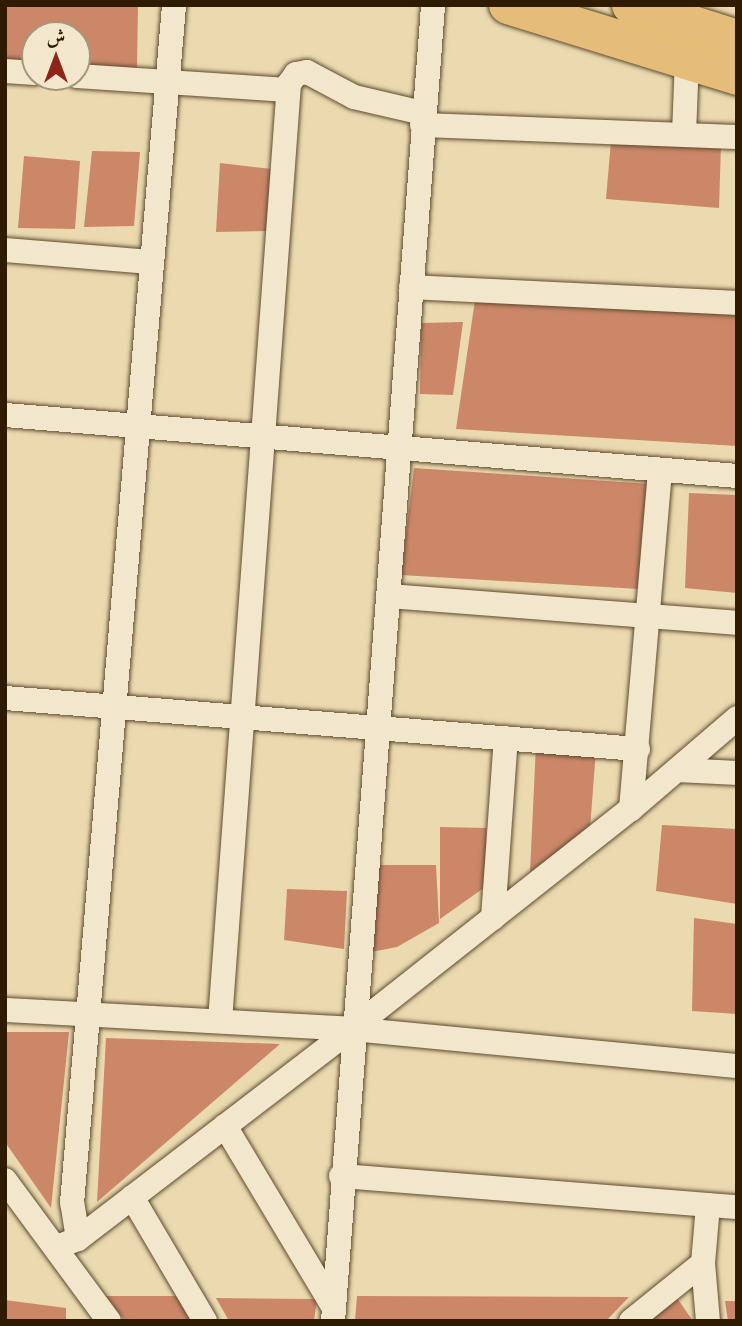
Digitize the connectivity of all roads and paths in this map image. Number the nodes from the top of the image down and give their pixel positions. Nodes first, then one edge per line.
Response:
1 (174, 5) edge
2 (433, 5) edge
3 (508, 5) edge
4 (631, 5) edge
5 (737, 39) edge
6 (687, 60) junction
7 (737, 76) edge
8 (91, 77) edge
9 (169, 82) junction
10 (288, 90) junction
11 (422, 119) junction
12 (684, 134) junction
13 (737, 137) edge
14 (5, 250) edge
15 (152, 262) junction
16 (411, 286) junction
17 (737, 303) edge
18 (6, 415) edge
19 (5, 421) edge
20 (135, 424) junction
21 (263, 435) junction
22 (400, 448) junction
23 (660, 472) junction
24 (737, 476) edge
25 (388, 596) junction
26 (649, 617) junction
27 (737, 623) edge
28 (5, 698) edge
29 (115, 706) junction
30 (242, 717) junction
31 (737, 718) edge
32 (379, 728) junction
33 (506, 738) junction
34 (638, 749) junction
35 (678, 770) junction
36 (737, 773) edge
37 (631, 809) junction
38 (492, 918) junction
39 (5, 1010) edge
40 (88, 1014) junction
41 (220, 1021) junction
42 (352, 1029) junction
43 (737, 1066) edge
44 (225, 1126) junction
45 (341, 1176) junction
46 (5, 1180) edge
47 (132, 1198) junction
48 (708, 1205) junction
49 (737, 1207) edge
50 (68, 1243) junction
51 (703, 1263) junction
52 (102, 1316) edge
53 (336, 1316) edge
54 (205, 1321) edge
55 (631, 1321) edge
56 (708, 1321) edge

1 - 9 street
2 - 11 street
3 - 6 main road
4 - 5 main road
6 - 7 main road
6 - 12 street
8 - 9 street
9 - 10 street
9 - 15 street
10 - 11 street
10 - 21 street
11 - 12 street
11 - 16 street
12 - 13 street
14 - 15 street
15 - 20 street
16 - 17 street
16 - 22 street
18 - 19 street
18 - 20 street
20 - 21 street
20 - 29 street
21 - 22 street
21 - 30 street
22 - 23 street
22 - 25 street
23 - 24 street
23 - 26 street
25 - 26 street
25 - 32 street
26 - 27 street
26 - 34 street
28 - 29 street
29 - 30 street
29 - 40 street
30 - 32 street
30 - 41 street
31 - 35 street
32 - 33 street
32 - 42 street
33 - 34 street
33 - 38 street
34 - 37 street
35 - 36 street
35 - 37 street
37 - 38 street
38 - 42 street
39 - 40 street
40 - 41 street
40 - 50 street
41 - 42 street
42 - 43 street
42 - 44 street
42 - 45 street
44 - 47 street
44 - 53 street
45 - 48 street
45 - 53 street
46 - 50 street
47 - 50 street
47 - 54 street
48 - 49 street
48 - 51 street
50 - 52 street
51 - 55 street
51 - 56 street

